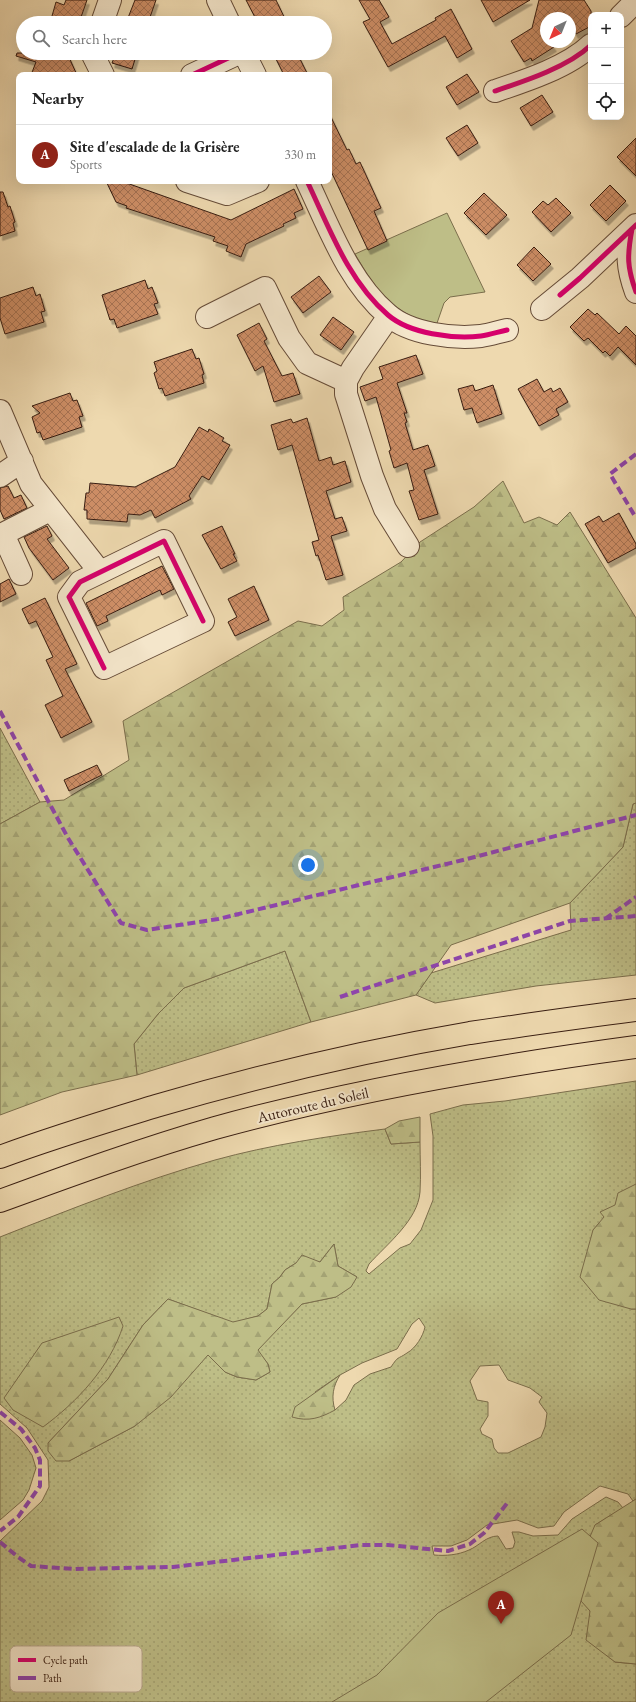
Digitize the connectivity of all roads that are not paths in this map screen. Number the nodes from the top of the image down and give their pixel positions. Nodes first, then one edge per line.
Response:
1 (110, 0) edge
2 (218, 0) edge
3 (636, 2) edge
4 (624, 13) edge
5 (104, 16) edge
6 (226, 16) edge
7 (588, 48) edge
8 (96, 60) edge
9 (225, 60) edge
10 (248, 60) edge
11 (102, 72) edge
12 (199, 72) edge
13 (254, 72) edge
14 (495, 91) dead end
15 (197, 184) edge
16 (251, 184) edge
17 (308, 184) edge
18 (634, 227) edge
19 (636, 292) edge
20 (542, 309) dead end
21 (389, 316) junction
22 (207, 317) dead end
23 (507, 330) dead end
24 (346, 381) junction
25 (0, 411) edge
26 (22, 461) junction
27 (0, 476) edge
28 (50, 510) junction
29 (408, 546) dead end
30 (100, 572) junction
31 (21, 574) dead end
32 (636, 1010) edge
33 (636, 1047) edge
34 (0, 1157) edge
35 (0, 1201) edge

1 - 5 street
2 - 6 street
3 - 4 street
7 - 14 street
8 - 11 street
9 - 12 street
10 - 13 street
15 - 16 street
17 - 21 street
18 - 19 street
18 - 20 street
21 - 23 street
21 - 24 street
22 - 24 street
24 - 29 street
25 - 26 street
26 - 27 street
26 - 28 street
28 - 30 street
28 - 31 street
30 - 30 street
32 - 34 highway
33 - 35 highway, Autoroute du Soleil

